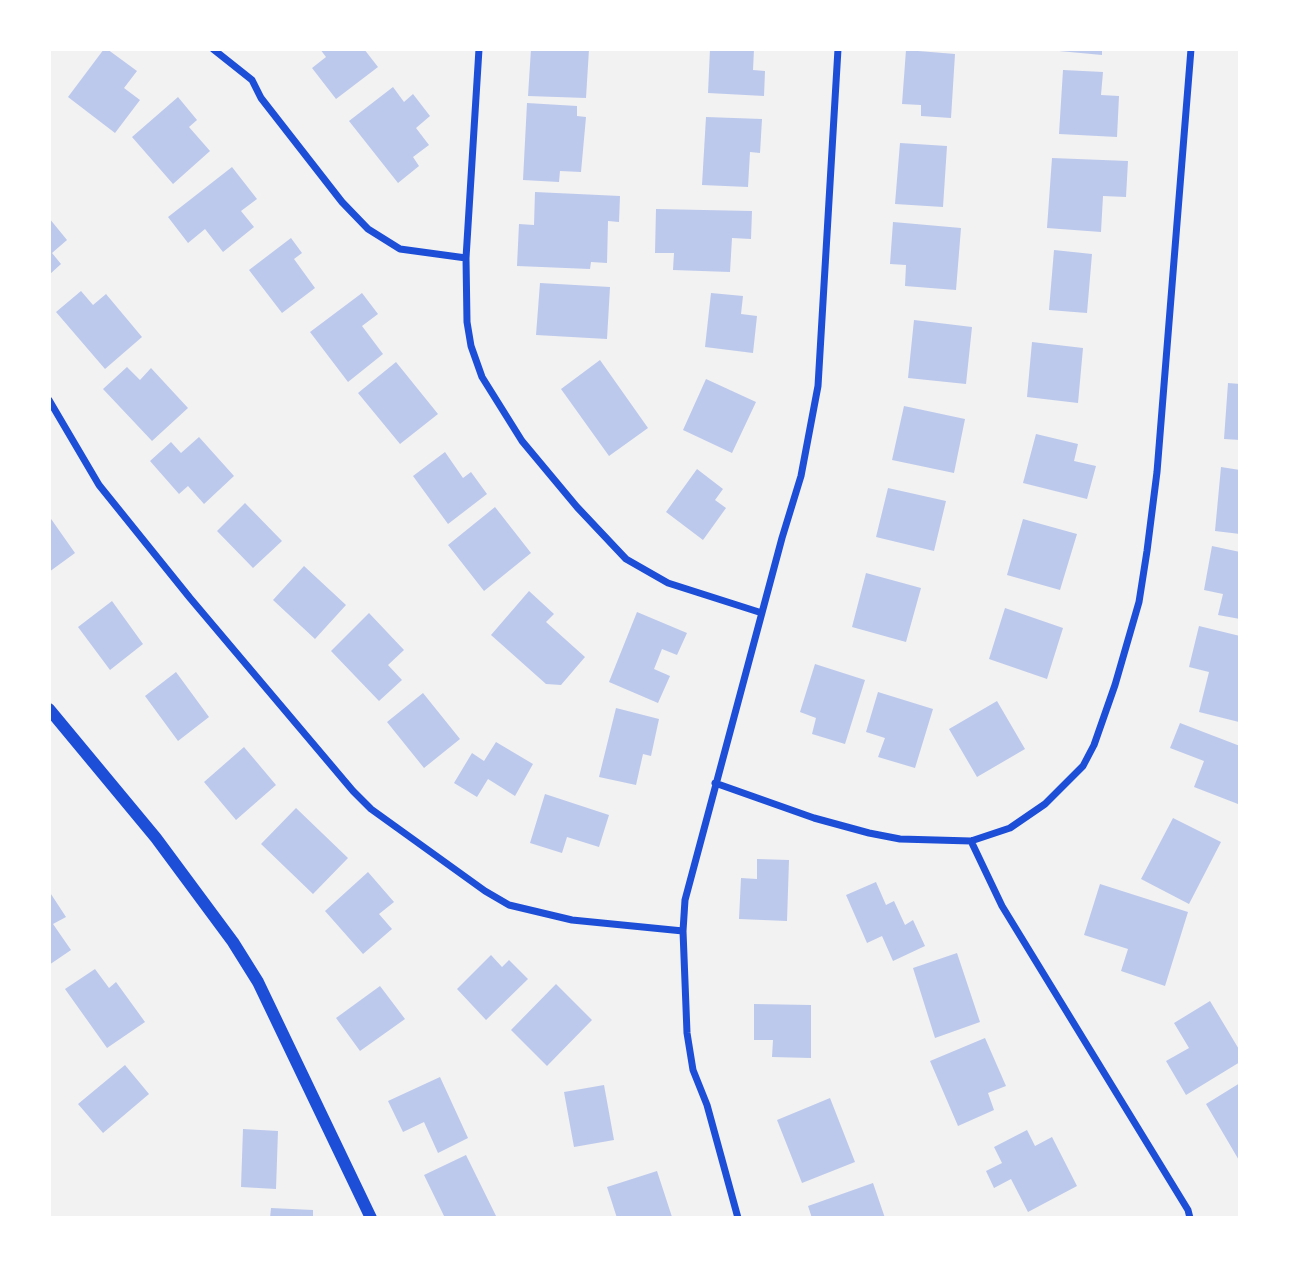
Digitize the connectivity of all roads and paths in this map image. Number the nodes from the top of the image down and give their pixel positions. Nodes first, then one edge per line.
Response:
1 (213, 49) edge
2 (479, 49) edge
3 (838, 49) edge
4 (1191, 49) edge
5 (466, 258) junction
6 (49, 400) edge
7 (762, 613) junction
8 (49, 709) edge
9 (715, 783) junction
10 (971, 841) junction
11 (683, 931) junction
12 (371, 1218) edge
13 (738, 1218) edge
14 (1190, 1218) edge

1 - 5 street
2 - 5 street
3 - 7 street
4 - 10 street
5 - 7 street
6 - 11 street
7 - 9 street
8 - 12 street
9 - 10 street
9 - 11 street
10 - 14 street
11 - 13 street

